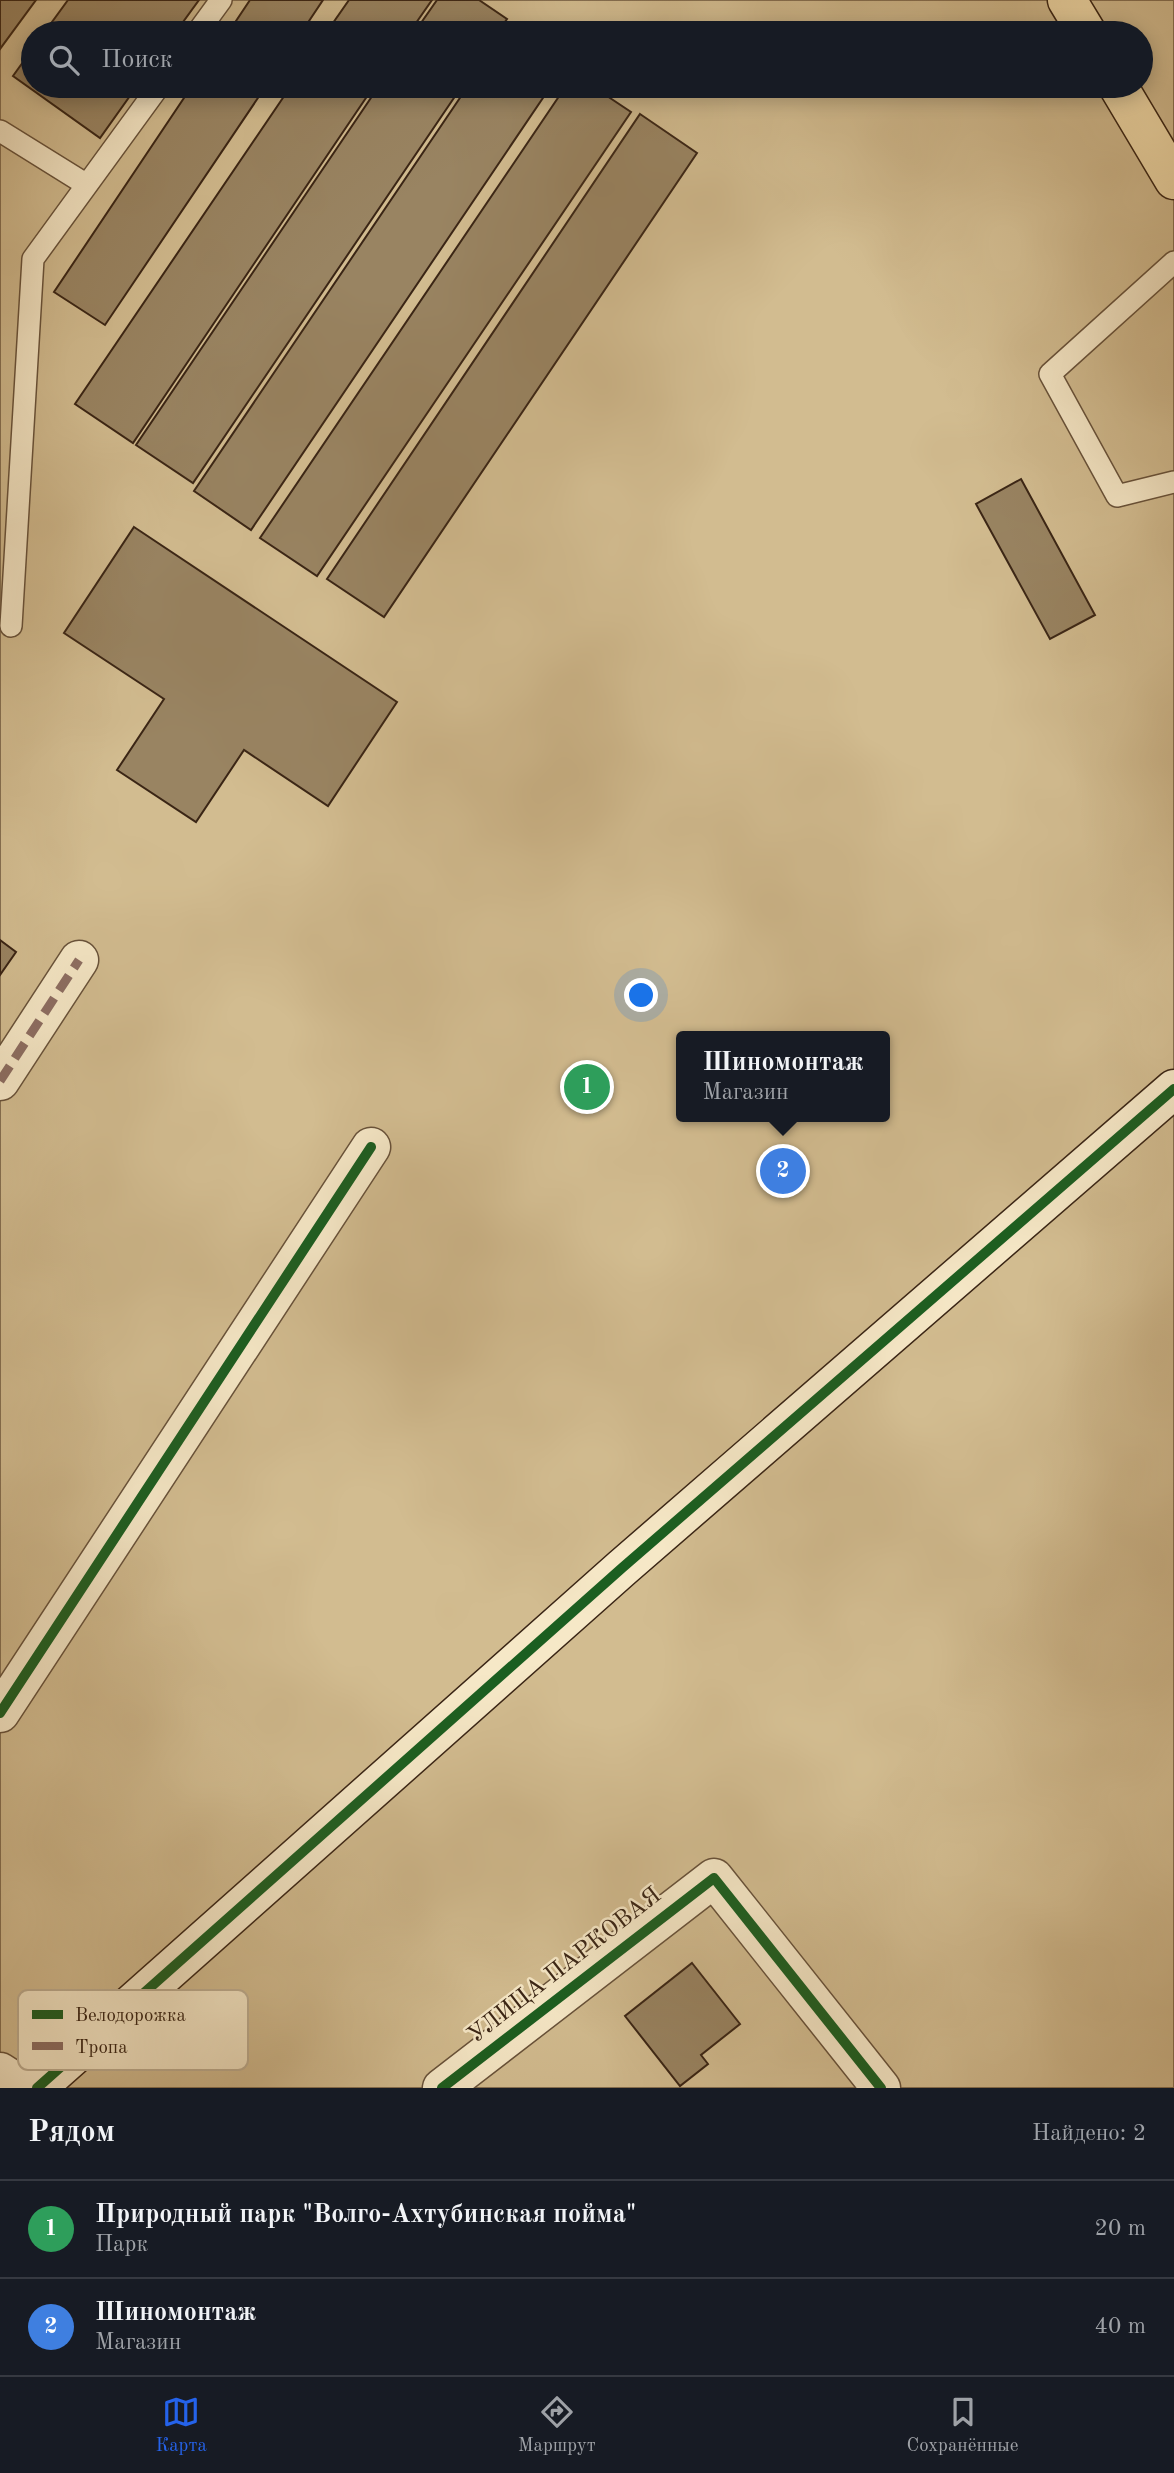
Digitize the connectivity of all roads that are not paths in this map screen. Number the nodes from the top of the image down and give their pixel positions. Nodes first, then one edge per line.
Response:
1 (221, 0) edge
2 (1067, 0) edge
3 (206, 21) edge
4 (1080, 21) edge
5 (150, 98) edge
6 (1125, 98) edge
7 (0, 131) edge
8 (1174, 180) edge
9 (87, 185) junction
10 (1174, 262) edge
11 (1174, 482) edge
12 (11, 626) dead end
13 (79, 960) dead end
14 (0, 1081) edge
15 (1174, 1089) edge
16 (371, 1147) dead end
17 (0, 1713) edge
18 (147, 1990) edge
19 (57, 2070) edge
20 (0, 2071) edge
21 (25, 2088) edge
22 (37, 2088) edge
23 (442, 2088) edge
24 (881, 2088) edge

1 - 3 lane
2 - 4 main road
5 - 9 lane
6 - 8 main road
7 - 9 lane
9 - 12 lane
10 - 11 lane
13 - 14 street
15 - 18 street
16 - 17 street
19 - 22 street
20 - 21 street
23 - 24 street, УЛИЦА ПАРКОВАЯ

